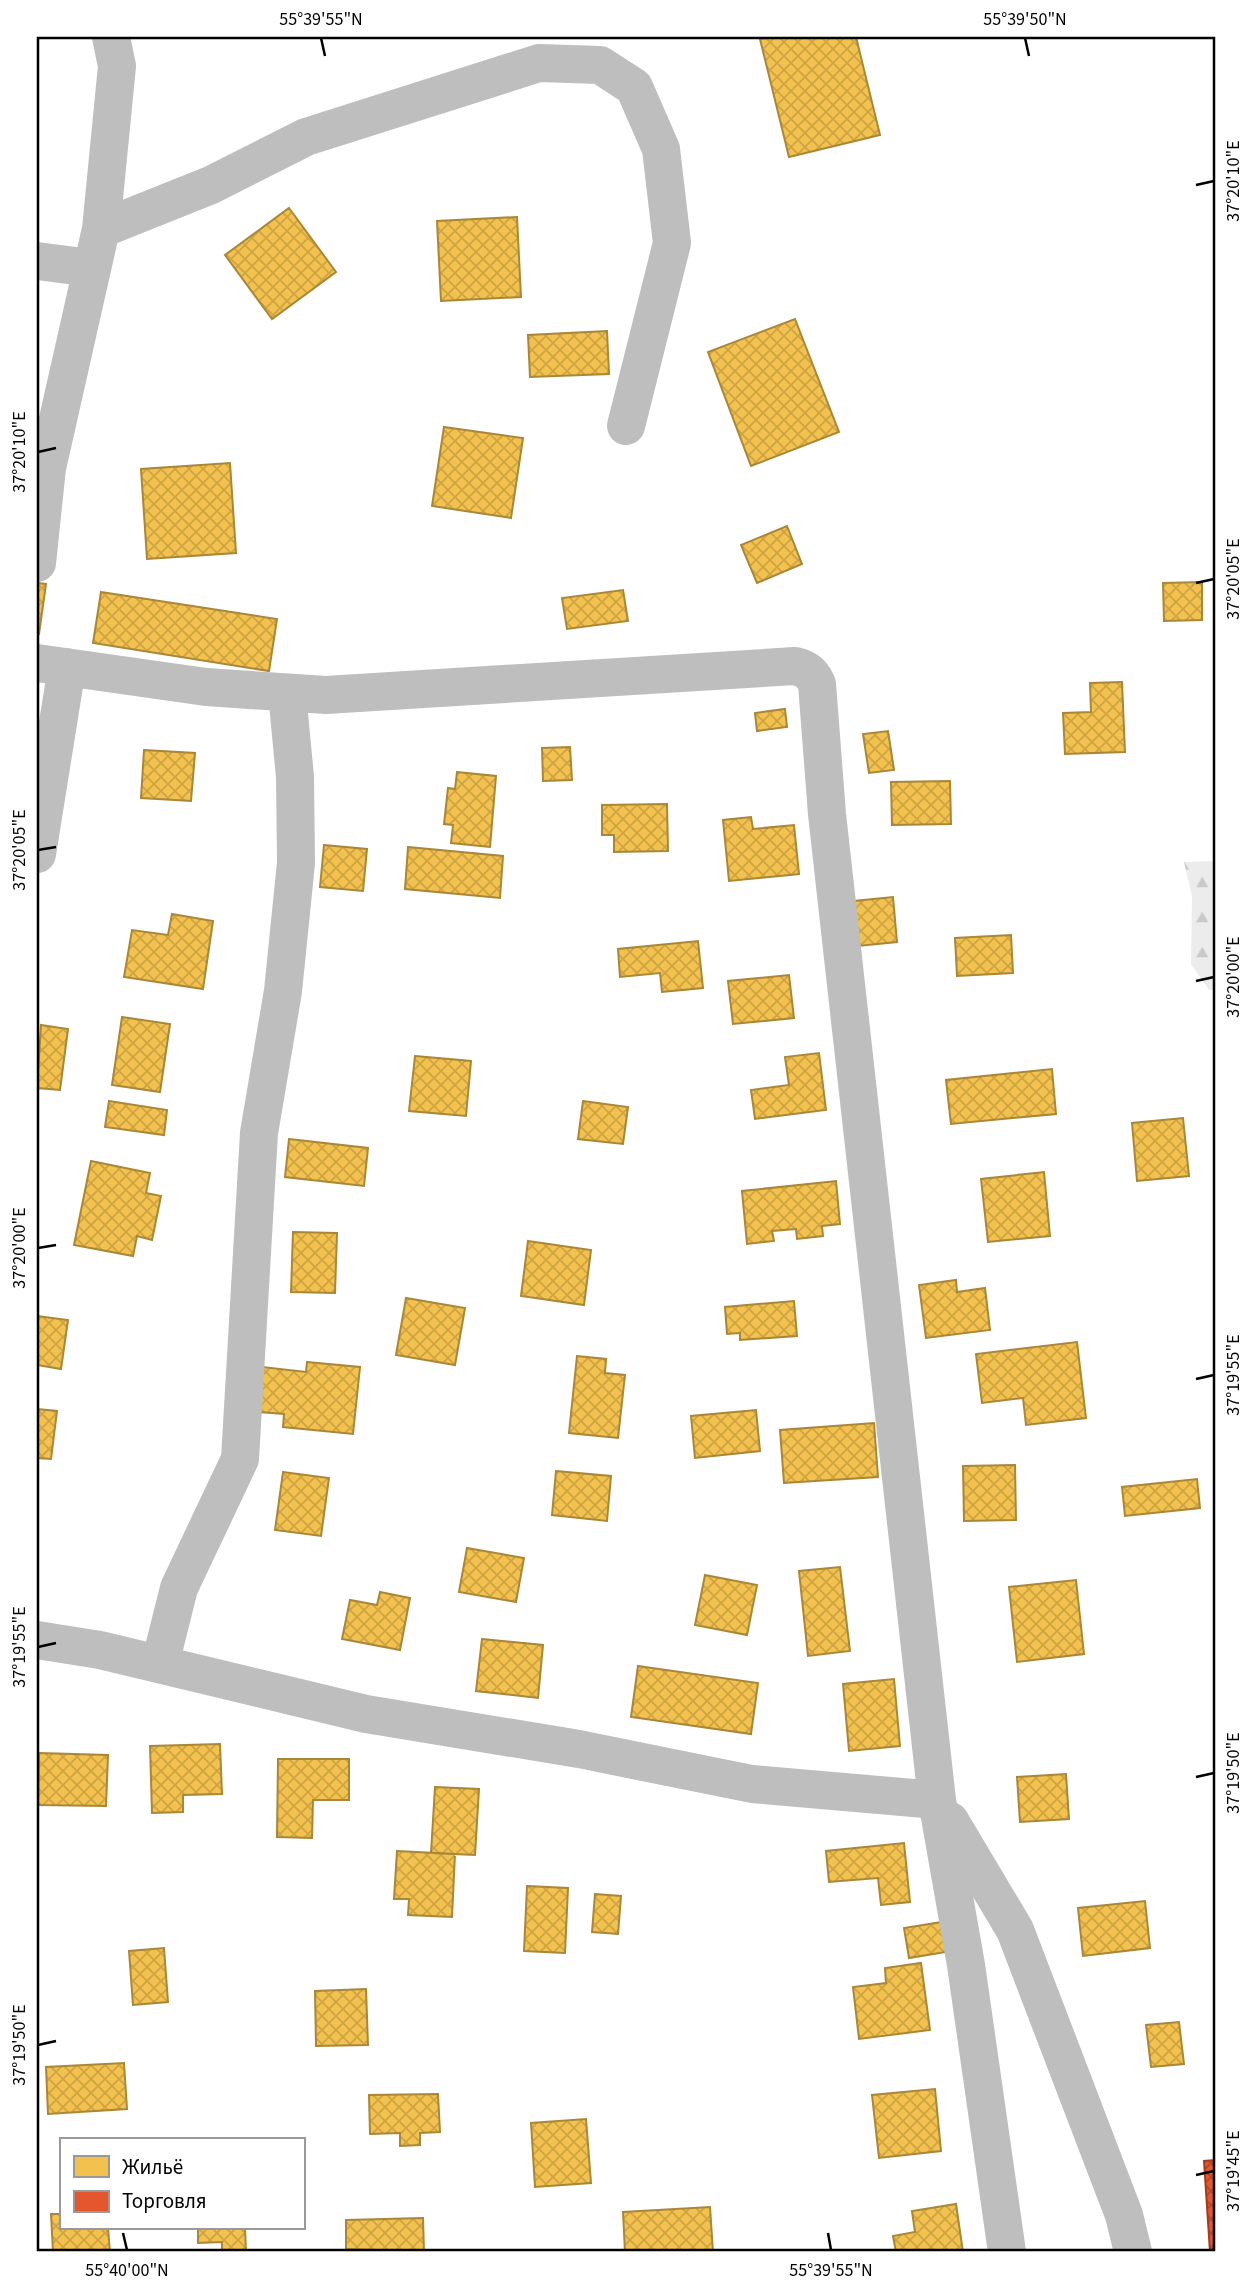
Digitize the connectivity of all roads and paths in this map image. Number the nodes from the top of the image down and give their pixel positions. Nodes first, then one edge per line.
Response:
1 (111, 37) edge
2 (101, 229) junction
3 (37, 261) edge
4 (91, 268) junction
5 (626, 426) dead end
6 (42, 480) edge
7 (37, 563) edge
8 (52, 665) edge
9 (287, 692) junction
10 (37, 854) edge
11 (37, 1640) edge
12 (160, 1664) junction
13 (937, 1801) junction
14 (1007, 2252) edge
15 (1133, 2252) edge

1 - 2 street
2 - 4 street
2 - 5 street
3 - 4 street
4 - 6 street
6 - 7 street
8 - 9 street
8 - 10 street
9 - 12 street
9 - 13 street
11 - 12 street
12 - 13 street
13 - 14 street
13 - 15 street

